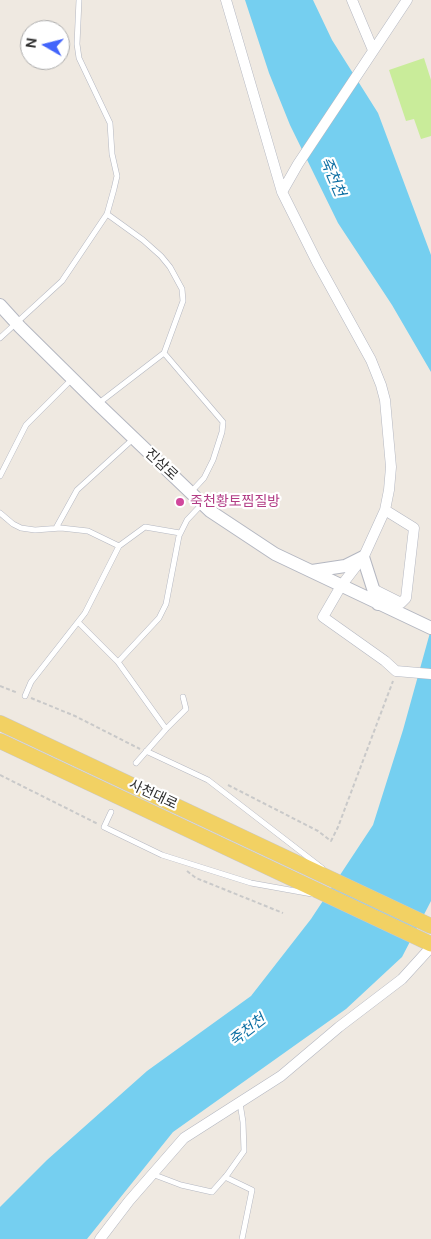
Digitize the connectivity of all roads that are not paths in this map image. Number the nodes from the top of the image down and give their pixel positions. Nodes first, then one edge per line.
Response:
1 (79, 0) edge
2 (226, 0) edge
3 (352, 0) edge
4 (407, 0) edge
5 (373, 50) junction
6 (282, 192) junction
7 (107, 214) junction
8 (0, 306) edge
9 (16, 324) junction
10 (0, 338) edge
11 (164, 353) junction
12 (72, 379) junction
13 (98, 404) junction
14 (134, 439) junction
15 (0, 476) edge
16 (190, 492) junction
17 (202, 503) junction
18 (385, 510) junction
19 (0, 513) edge
20 (56, 528) junction
21 (180, 533) junction
22 (120, 546) junction
23 (363, 557) junction
24 (310, 571) junction
25 (341, 586) junction
26 (373, 589) junction
27 (378, 604) junction
28 (78, 622) junction
29 (431, 628) edge
30 (118, 662) junction
31 (431, 674) edge
32 (24, 696) road end
33 (183, 697) dead end
34 (0, 723) edge
35 (166, 729) junction
36 (0, 742) edge
37 (146, 751) junction
38 (136, 763) dead end
39 (111, 812) dead end
40 (340, 882) junction
41 (334, 898) junction
42 (431, 926) edge
43 (431, 946) edge
44 (240, 1102) junction
45 (152, 1174) junction
46 (225, 1177) junction
47 (100, 1239) edge
48 (242, 1239) edge

1 - 7 lane
2 - 6 street
3 - 5 street
4 - 5 street
5 - 6 street
6 - 18 street
7 - 9 lane
7 - 11 lane
8 - 9 street, 진삼로
9 - 10 lane
9 - 12 street, 진삼로
11 - 13 lane
11 - 16 lane
12 - 13 street, 진삼로
12 - 15 lane
13 - 14 street, 진삼로
14 - 16 street, 진삼로
14 - 20 lane
16 - 17 street, 진삼로
17 - 21 lane
17 - 24 street, 진삼로
18 - 23 street
18 - 26 street
19 - 20 lane
20 - 22 lane
21 - 22 lane
21 - 30 lane
22 - 28 lane
23 - 24 street
23 - 25 street
23 - 26 street
24 - 25 street, 진삼로
25 - 27 street, 진삼로
25 - 31 street
26 - 27 street
27 - 29 street, 진삼로
28 - 30 lane
28 - 32 lane
30 - 35 lane
33 - 35 lane
34 - 40 main road, 사천대로
35 - 37 lane
36 - 41 main road, 사천대로
37 - 38 lane
37 - 40 lane
39 - 41 lane
40 - 42 main road, 사천대로
41 - 43 main road, 사천대로
43 - 44 street
44 - 45 street
44 - 46 lane
45 - 46 lane
45 - 47 street
46 - 48 lane

